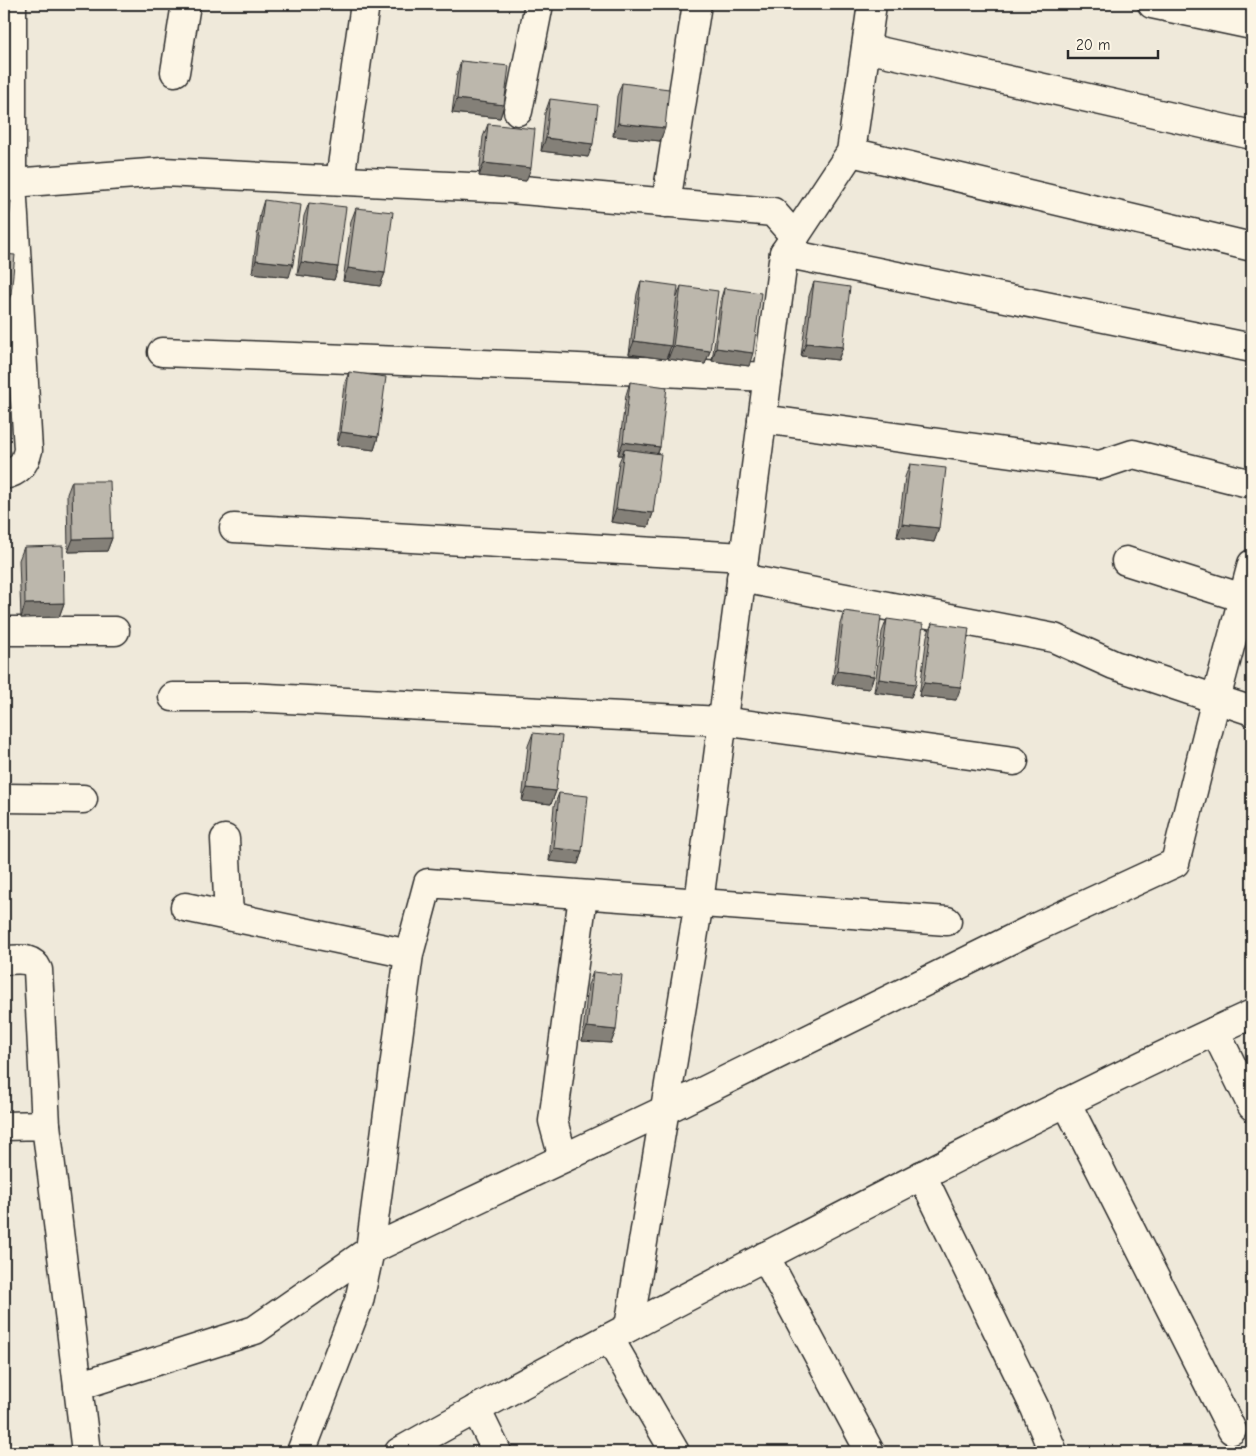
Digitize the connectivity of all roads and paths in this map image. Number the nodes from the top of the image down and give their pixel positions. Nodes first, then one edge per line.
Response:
1 (12, 4) edge
2 (186, 4) edge
3 (365, 4) edge
4 (539, 4) edge
5 (697, 4) edge
6 (872, 4) edge
7 (1152, 4) edge
8 (1252, 25) edge
9 (866, 48) junction
10 (175, 72) dead end
11 (518, 111) dead end
12 (1252, 135) edge
13 (851, 152) junction
14 (340, 180) junction
15 (12, 183) junction
16 (666, 203) junction
17 (790, 245) junction
18 (1252, 247) edge
19 (1252, 348) edge
20 (162, 352) dead end
21 (768, 377) junction
22 (762, 419) junction
23 (4, 475) edge
24 (1252, 484) edge
25 (234, 528) dead end
26 (1126, 561) dead end
27 (1252, 564) edge
28 (742, 568) junction
29 (1243, 598) junction
30 (4, 631) edge
31 (115, 631) dead end
32 (173, 697) dead end
33 (1216, 699) junction
34 (1252, 711) edge
35 (722, 721) junction
36 (1014, 762) dead end
37 (4, 798) edge
38 (83, 799) dead end
39 (225, 839) dead end
40 (584, 896) junction
41 (699, 902) junction
42 (185, 907) dead end
43 (229, 916) junction
44 (947, 921) dead end
45 (409, 954) junction
46 (4, 960) edge
47 (1252, 1014) edge
48 (1215, 1031) junction
49 (1066, 1102) junction
50 (1252, 1106) edge
51 (665, 1110) junction
52 (46, 1125) junction
53 (4, 1126) edge
54 (563, 1158) junction
55 (922, 1175) junction
56 (370, 1250) junction
57 (766, 1256) junction
58 (619, 1333) junction
59 (78, 1386) junction
60 (476, 1409) junction
61 (1232, 1430) dead end
62 (86, 1452) edge
63 (302, 1452) edge
64 (399, 1452) edge
65 (497, 1452) edge
66 (675, 1452) edge
67 (870, 1452) edge
68 (1053, 1452) edge

1 - 15 street
2 - 10 street
3 - 14 street
4 - 11 street
5 - 16 street
6 - 9 street
7 - 8 street
9 - 12 street
9 - 13 street
13 - 17 street
13 - 18 street
14 - 15 street
14 - 16 street
15 - 23 street
16 - 17 street
17 - 19 street
17 - 21 street
20 - 21 street
21 - 22 street
22 - 24 street
22 - 28 street
25 - 28 street
26 - 29 street
27 - 29 street
28 - 33 street
28 - 35 street
29 - 33 street
30 - 31 street
32 - 35 street
33 - 34 street
33 - 51 street
35 - 36 street
35 - 41 street
37 - 38 street
39 - 43 street
40 - 41 street
40 - 45 street
40 - 54 street
41 - 44 street
41 - 51 street
42 - 43 street
43 - 45 street
45 - 56 street
46 - 52 street
47 - 48 street
48 - 49 street
48 - 50 street
49 - 55 street
49 - 61 street
51 - 54 street
51 - 58 street
52 - 53 street
52 - 59 street
54 - 56 street
55 - 57 street
55 - 68 street
56 - 59 street
56 - 63 street
57 - 58 street
57 - 67 street
58 - 60 street
58 - 66 street
59 - 62 street
60 - 64 street
60 - 65 street

